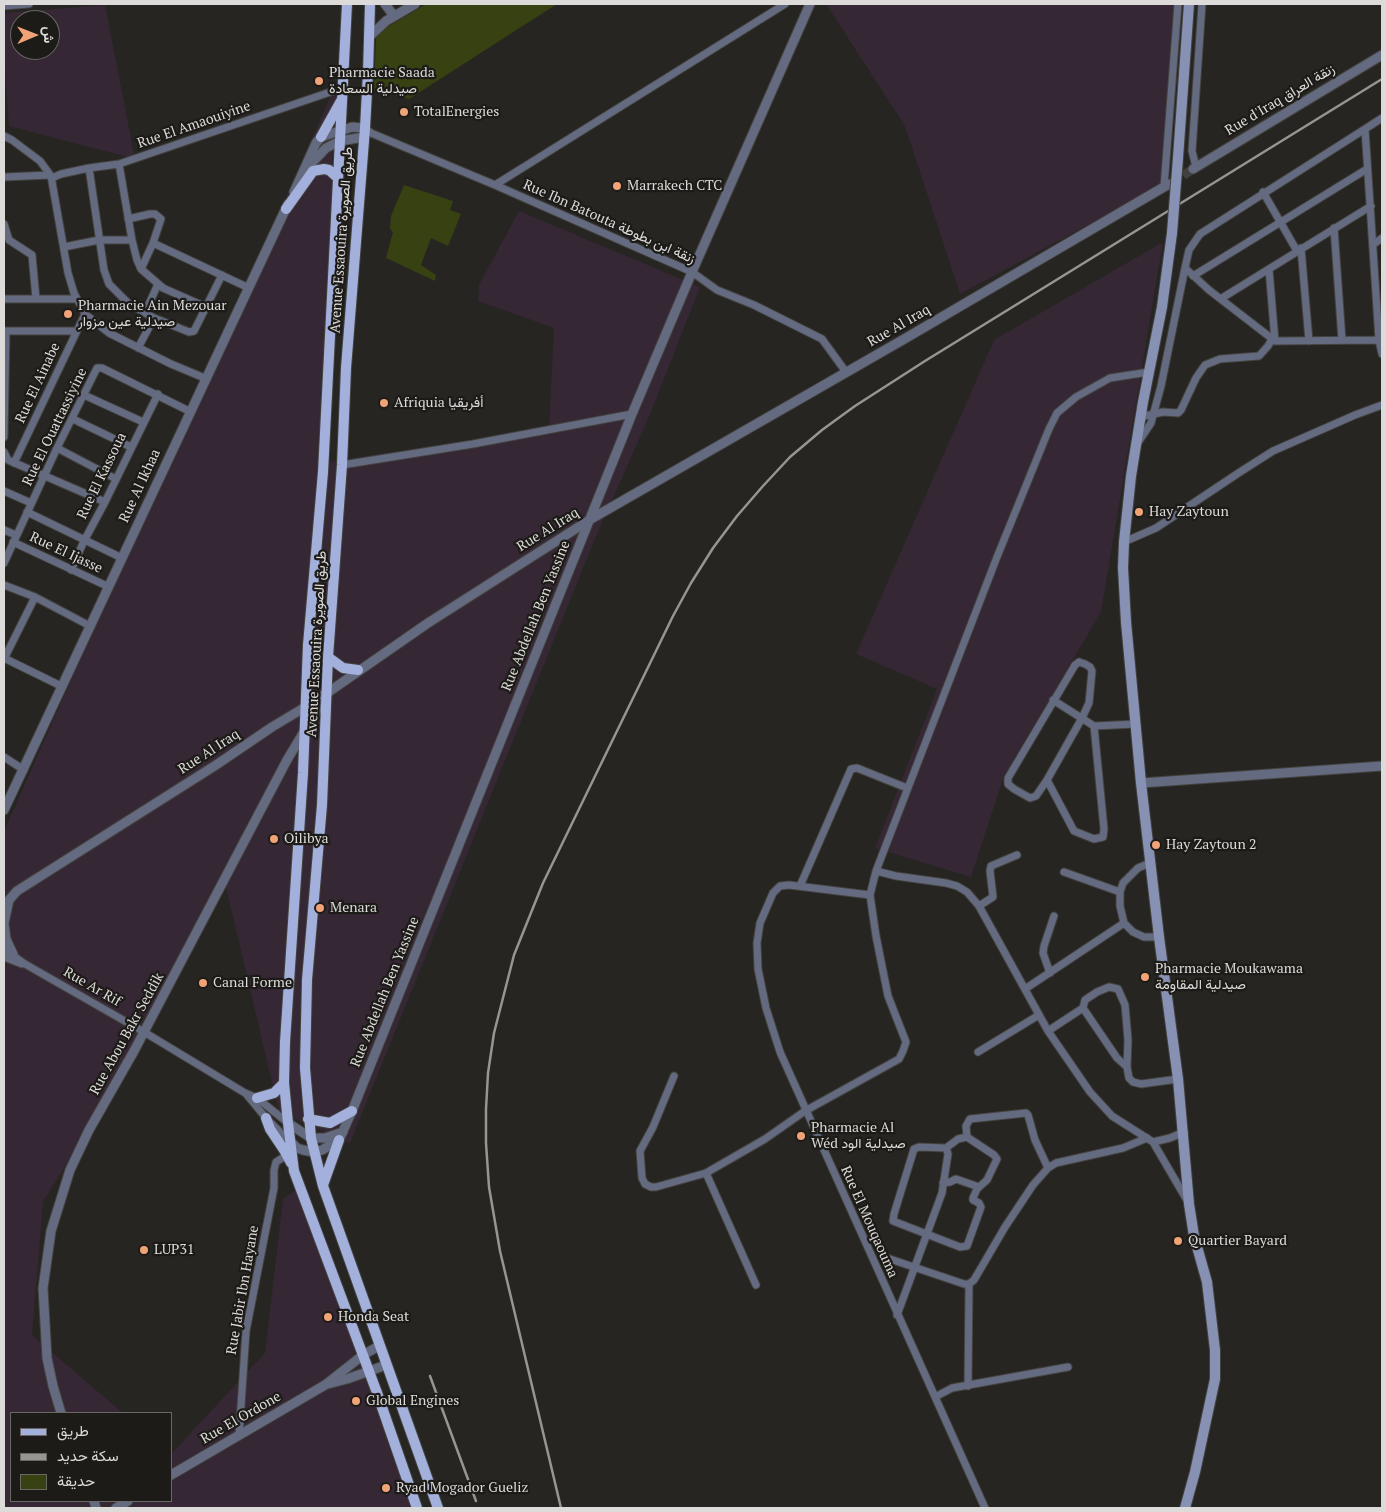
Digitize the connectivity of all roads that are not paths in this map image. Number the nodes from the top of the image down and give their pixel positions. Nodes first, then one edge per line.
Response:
1 (28, 4) edge
2 (347, 4) edge
3 (370, 4) edge
4 (385, 4) edge
5 (415, 4) edge
6 (785, 4) edge
7 (810, 4) edge
8 (1178, 4) edge
9 (1189, 4) edge
10 (1202, 4) edge
11 (4, 6) edge
12 (394, 16) junction
13 (369, 37) junction
14 (1382, 55) edge
15 (342, 88) junction
16 (342, 100) junction
17 (1382, 118) edge
18 (1365, 129) junction
19 (341, 130) junction
20 (367, 133) junction
21 (4, 136) edge
22 (321, 137) junction
23 (340, 141) junction
24 (119, 164) junction
25 (89, 168) junction
26 (1194, 168) joint
27 (1367, 169) junction
28 (302, 174) junction
29 (4, 177) edge
30 (51, 177) junction
31 (338, 178) junction
32 (495, 185) junction
33 (1167, 186) joint
34 (1263, 192) junction
35 (1371, 206) junction
36 (286, 209) junction
37 (128, 219) junction
38 (1280, 221) junction
39 (4, 224) edge
40 (1334, 228) junction
41 (1382, 238) edge
42 (99, 240) junction
43 (132, 240) junction
44 (153, 243) junction
45 (1374, 244) junction
46 (64, 247) junction
47 (1299, 249) junction
48 (1379, 265) edge
49 (1185, 268) junction
50 (141, 269) junction
51 (1269, 269) junction
52 (692, 272) junction
53 (222, 275) junction
54 (1193, 276) junction
55 (158, 284) junction
56 (249, 288) junction
57 (1380, 296) edge
58 (1222, 298) junction
59 (4, 299) edge
60 (36, 299) junction
61 (77, 299) junction
62 (206, 306) junction
63 (145, 313) junction
64 (85, 314) junction
65 (154, 318) junction
66 (1380, 327) edge
67 (5, 331) edge
68 (75, 331) junction
69 (1274, 340) junction
70 (1342, 340) junction
71 (1379, 340) junction
72 (1310, 341) junction
73 (138, 348) junction
74 (1382, 354) edge
75 (5, 362) edge
76 (846, 372) junction
77 (1149, 372) junction
78 (206, 379) junction
79 (158, 394) junction
80 (84, 395) junction
81 (4, 396) edge
82 (1382, 406) edge
83 (191, 412) junction
84 (1154, 413) junction
85 (632, 414) junction
86 (1140, 417) junction
87 (72, 419) junction
88 (143, 422) junction
89 (4, 425) edge
90 (4, 437) edge
91 (131, 447) junction
92 (1135, 447) junction
93 (57, 448) junction
94 (4, 452) edge
95 (14, 463) junction
96 (342, 465) junction
97 (45, 476) junction
98 (116, 479) junction
99 (4, 491) edge
100 (105, 502) junction
101 (31, 504) junction
102 (27, 512) junction
103 (591, 519) junction
104 (4, 530) edge
105 (15, 539) junction
106 (84, 541) junction
107 (1124, 542) junction
108 (122, 558) junction
109 (4, 563) edge
110 (71, 570) junction
111 (4, 585) edge
112 (109, 587) junction
113 (35, 596) junction
114 (90, 626) junction
115 (328, 657) junction
116 (4, 659) edge
117 (358, 670) junction
118 (61, 686) junction
119 (328, 693) junction
120 (1053, 700) junction
121 (306, 707) junction
122 (1082, 718) junction
123 (1136, 724) junction
124 (1094, 726) junction
125 (306, 728) junction
126 (4, 756) edge
127 (1382, 766) edge
128 (24, 770) junction
129 (1047, 780) junction
130 (1141, 783) junction
131 (907, 788) junction
132 (4, 810) edge
133 (1017, 855) dead end
134 (1150, 863) junction
135 (876, 871) junction
136 (1064, 872) dead end
137 (800, 886) junction
138 (1120, 892) junction
139 (870, 895) junction
140 (6, 897) edge
141 (979, 906) junction
142 (1054, 916) dead end
143 (1124, 923) junction
144 (4, 932) edge
145 (1159, 937) junction
146 (4, 949) edge
147 (13, 954) junction
148 (4, 957) edge
149 (25, 964) junction
150 (1050, 973) junction
151 (1025, 989) junction
152 (1083, 1008) junction
153 (1039, 1015) junction
154 (144, 1032) junction
155 (1048, 1032) junction
156 (978, 1052) dead end
157 (1127, 1068) junction
158 (674, 1076) dead end
159 (1178, 1079) junction
160 (284, 1083) junction
161 (245, 1092) junction
162 (257, 1098) junction
163 (352, 1111) junction
164 (806, 1111) junction
165 (266, 1118) junction
166 (308, 1119) junction
167 (288, 1123) junction
168 (1184, 1132) junction
169 (341, 1136) junction
170 (967, 1137) junction
171 (311, 1138) junction
172 (1150, 1140) junction
173 (290, 1142) junction
174 (946, 1148) junction
175 (313, 1152) junction
176 (287, 1154) junction
177 (1048, 1168) junction
178 (294, 1171) junction
179 (706, 1174) junction
180 (944, 1183) junction
181 (323, 1186) junction
182 (979, 1186) junction
183 (1189, 1204) junction
184 (927, 1234) junction
185 (887, 1258) dead end
186 (915, 1267) junction
187 (968, 1284) junction
188 (756, 1285) dead end
189 (897, 1315) junction
190 (379, 1346) junction
191 (363, 1355) junction
192 (386, 1365) junction
193 (1068, 1367) dead end
194 (369, 1371) junction
195 (325, 1385) junction
196 (968, 1386) junction
197 (935, 1397) junction
198 (62, 1412) edge
199 (239, 1436) junction
200 (172, 1474) edge
201 (417, 1508) edge
202 (438, 1508) edge
203 (985, 1508) edge
204 (1186, 1508) edge

1 - 11 street
2 - 15 main road, Avenue Essaouira طريق الصويرة
3 - 13 main road, Avenue Essaouira طريق الصويرة
4 - 12 street
5 - 12 street
6 - 32 street
7 - 52 street, Rue Abdellah Ben Yassine
8 - 33 street
9 - 77 main road, bridge
10 - 26 street
12 - 13 street
13 - 20 main road, Avenue Essaouira طريق الصويرة
14 - 26 street, Rue d'Iraq زنقة العراق
15 - 16 main road, Avenue Essaouira طريق الصويرة
15 - 24 street, Rue El Amaouiyine
16 - 19 main road, Avenue Essaouira طريق الصويرة
16 - 22 main road
17 - 18 street
18 - 27 street
18 - 34 street
19 - 20 street
19 - 22 street
19 - 23 main road, Avenue Essaouira طريق الصويرة
20 - 23 street, Rue Al Ikhaa
20 - 32 street, Rue Ibn Batouta زنقة ابن بطوطة
20 - 96 main road, Avenue Essaouira طريق الصويرة
21 - 30 street
22 - 28 street, Rue Al Ikhaa
23 - 28 street, Rue Al Ikhaa
23 - 31 main road, Avenue Essaouira طريق الصويرة
24 - 25 street, Rue El Amaouiyine
24 - 37 street
25 - 30 street, Rue El Amaouiyine
25 - 42 street
27 - 35 street
27 - 38 street
28 - 36 street, Rue Al Ikhaa
29 - 30 street, Rue El Amaouiyine
30 - 46 street
31 - 36 main road
31 - 121 main road, Avenue Essaouira طريق الصويرة
32 - 52 street, Rue Ibn Batouta زنقة ابن بطوطة
33 - 76 street, Rue Al Iraq
34 - 38 street
34 - 49 street
35 - 40 street
35 - 45 street
36 - 56 street, Rue Al Ikhaa
37 - 43 street
37 - 44 street
38 - 47 street
38 - 54 street
39 - 60 street
40 - 47 street
40 - 70 street
41 - 45 street
42 - 43 street
42 - 46 street
42 - 63 street
43 - 50 street
44 - 50 street
44 - 53 street
45 - 48 street
46 - 61 street
47 - 51 street
47 - 72 street
48 - 57 street
49 - 54 street
49 - 84 street
50 - 55 street
51 - 58 street
51 - 69 street
52 - 76 street, Rue Ibn Batouta زنقة ابن بطوطة
52 - 85 street, Rue Abdellah Ben Yassine
53 - 56 street
53 - 62 street
54 - 58 street
55 - 62 street
55 - 63 street
56 - 78 street, Rue Al Ikhaa
57 - 66 street
58 - 69 street
59 - 60 street
60 - 61 street
61 - 64 street
62 - 65 street
63 - 65 street
64 - 68 street, Rue El Ainabe
64 - 73 street
65 - 73 street
66 - 71 street
67 - 68 street
67 - 75 street
68 - 95 street, Rue El Ainabe
69 - 72 street
69 - 84 street
70 - 71 street
70 - 72 street
71 - 74 street
73 - 78 street
75 - 81 street
76 - 103 street, Rue Al Iraq
77 - 86 main road
77 - 131 street
78 - 83 street, Rue Al Ikhaa
79 - 80 street, Rue El Ouattassiyine
79 - 83 street, Rue El Ouattassiyine
79 - 88 street, Rue El Kassoua
80 - 87 street, Rue El Ouattassiyine
80 - 88 street
81 - 89 street
82 - 107 street
83 - 108 street, Rue Al Ikhaa
84 - 86 street
84 - 92 street
85 - 96 street
85 - 103 street, Rue Abdellah Ben Yassine
86 - 92 main road
87 - 91 street
87 - 93 street, Rue El Ouattassiyine
88 - 91 street, Rue El Kassoua
89 - 90 street
91 - 98 street, Rue El Kassoua
92 - 107 main road
93 - 97 street, Rue El Ouattassiyine
93 - 98 street
94 - 95 street
95 - 97 street
96 - 115 main road, Avenue Essaouira طريق الصويرة
97 - 100 street
97 - 101 street, Rue El Ouattassiyine
98 - 100 street, Rue El Kassoua
99 - 101 street
100 - 106 street, Rue El Kassoua
101 - 102 street, Rue El Ouattassiyine
102 - 105 street, Rue El Ouattassiyine
102 - 106 street
103 - 117 street, Rue Al Iraq
103 - 163 street, Rue Abdellah Ben Yassine
104 - 105 street, Rue El Ijasse
105 - 109 street, Rue El Ouattassiyine
105 - 110 street, Rue El Ijasse
106 - 108 street
106 - 110 street, Rue El Kassoua
107 - 123 main road
108 - 112 street, Rue Al Ikhaa
110 - 112 street, Rue El Ijasse
111 - 113 street
112 - 114 street, Rue Al Ikhaa
113 - 114 street
113 - 116 street
114 - 118 street, Rue Al Ikhaa
115 - 117 main road
115 - 119 main road, Avenue Essaouira طريق الصويرة
116 - 118 street
117 - 119 street, Rue Al Iraq
118 - 128 street, Rue Al Ikhaa
119 - 121 street, Rue Al Iraq
119 - 125 street, Rue Abou Bakr Seddik
119 - 166 main road, Avenue Essaouira طريق الصويرة
120 - 122 street
120 - 122 street
120 - 129 street
121 - 125 main road, Avenue Essaouira طريق الصويرة
121 - 140 street, Rue Al Iraq
122 - 124 street
122 - 129 street
123 - 124 street
123 - 130 main road
124 - 129 street
125 - 154 street, Rue Abou Bakr Seddik
125 - 160 main road, Avenue Essaouira طريق الصويرة
126 - 128 street
127 - 130 street
128 - 132 street, Rue Al Ikhaa
130 - 134 main road
131 - 135 street
131 - 137 street
133 - 141 street
134 - 138 street
134 - 145 main road
135 - 139 street
135 - 141 street
136 - 138 street
137 - 139 street, Rue El Mouqaouma
137 - 164 street, Rue El Mouqaouma
138 - 143 street
139 - 164 street
140 - 144 street, Rue Al Iraq
141 - 151 street
142 - 150 street
143 - 145 street
143 - 150 street
144 - 147 street, Rue Al Iraq
145 - 159 main road
146 - 147 street, Rue Ar Rif
147 - 149 street, Rue Ar Rif
148 - 149 street
149 - 154 street, Rue Ar Rif
150 - 151 street
151 - 153 street
152 - 155 street
152 - 157 street
152 - 157 street
153 - 155 street
153 - 156 street
154 - 161 street, Rue Ar Rif
154 - 198 street, Rue Abou Bakr Seddik
155 - 172 street
157 - 159 street
158 - 179 street
159 - 168 main road
160 - 162 main road
160 - 167 main road, Avenue Essaouira طريق الصويرة
161 - 162 street, Rue Ar Rif
161 - 165 street, Rue Ar Rif
162 - 167 street, Rue Ar Rif
163 - 166 main road
163 - 169 street, Rue Abdellah Ben Yassine
164 - 179 street
164 - 189 street, Rue El Mouqaouma
165 - 173 street, Rue Ar Rif
165 - 176 main road
166 - 171 main road, Avenue Essaouira طريق الصويرة
167 - 171 street, Rue Ar Rif
167 - 173 main road, Avenue Essaouira طريق الصويرة
168 - 172 street
168 - 183 main road
169 - 171 street
169 - 175 street
169 - 181 main road
170 - 174 street
170 - 177 street
170 - 182 street
171 - 175 main road, Avenue Essaouira طريق الصويرة
172 - 177 street
172 - 183 street
173 - 175 street, Rue Ar Rif
173 - 178 main road, Avenue Essaouira طريق الصويرة
174 - 180 street
174 - 184 street
175 - 181 main road, Avenue Essaouira طريق الصويرة
176 - 178 main road
176 - 199 street, Rue Jabir Ibn Hayane
177 - 187 street
178 - 191 main road
179 - 188 street
180 - 182 street
180 - 184 street
181 - 190 main road, Avenue Essaouira طريق الصويرة
182 - 184 street
183 - 204 main road
184 - 186 street
185 - 186 street
186 - 187 street
186 - 189 street
187 - 196 street
189 - 197 street, Rue El Mouqaouma
190 - 191 street, Rue El Ordone
190 - 192 main road, Avenue Essaouira طريق الصويرة
191 - 194 main road
191 - 195 street, Rue El Ordone
192 - 194 street, Rue El Ordone
192 - 202 main road, Avenue Essaouira طريق الصويرة
193 - 196 street
194 - 195 street, Rue El Ordone
194 - 201 main road
195 - 199 street, Rue El Ordone
196 - 197 street
197 - 203 street, Rue El Mouqaouma
199 - 200 street, Rue El Ordone

